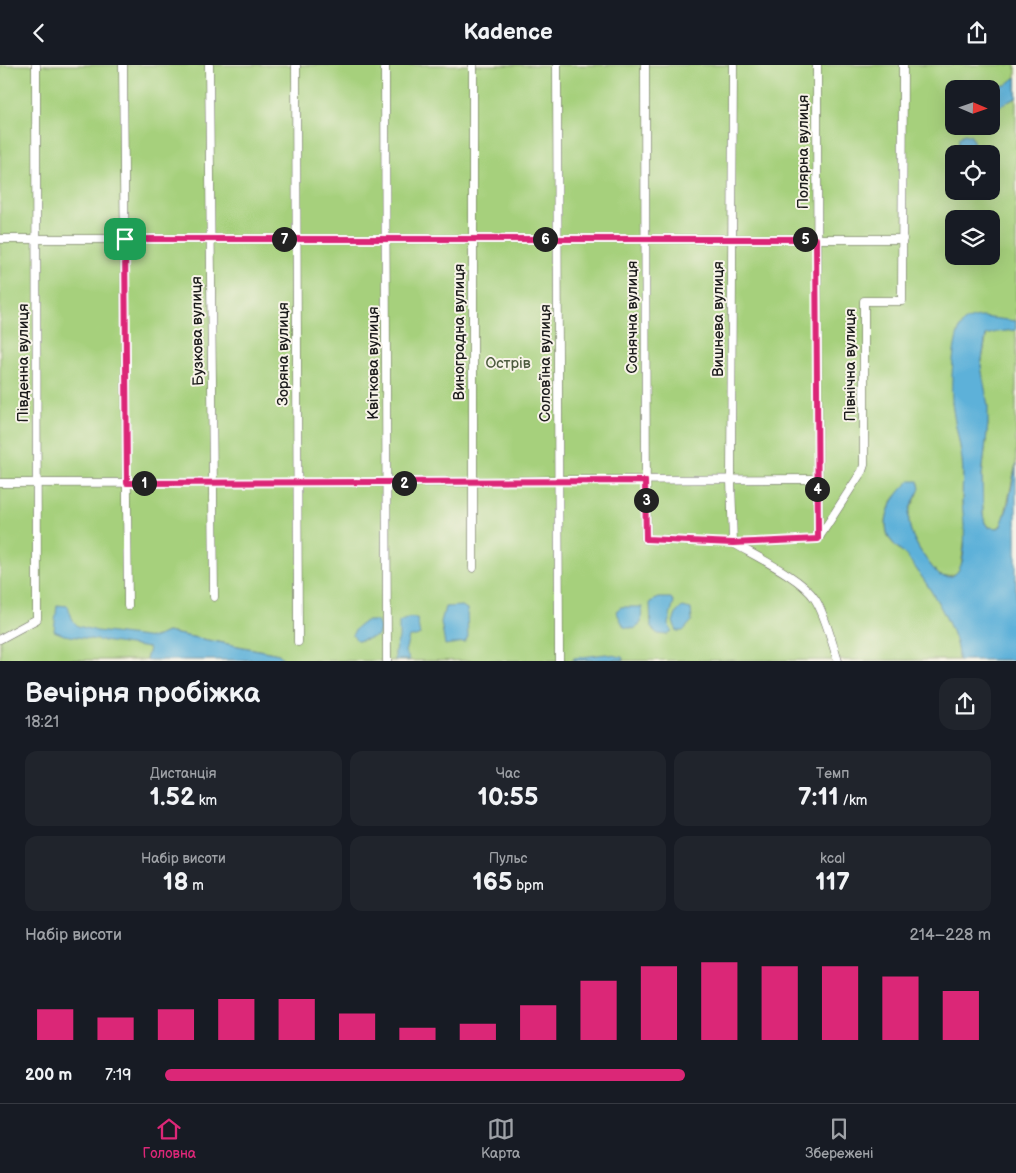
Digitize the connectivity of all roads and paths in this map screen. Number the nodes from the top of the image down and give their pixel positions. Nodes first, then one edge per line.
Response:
1 (36, 65) edge
2 (123, 65) edge
3 (209, 65) edge
4 (296, 65) edge
5 (385, 65) edge
6 (473, 65) edge
7 (557, 65) edge
8 (646, 65) edge
9 (733, 65) edge
10 (817, 65) edge
11 (903, 65) edge
12 (0, 239) edge
13 (36, 239) junction
14 (125, 239) junction
15 (210, 239) junction
16 (297, 239) junction
17 (386, 239) junction
18 (473, 239) junction
19 (558, 239) junction
20 (646, 239) junction
21 (732, 239) junction
22 (816, 239) junction
23 (902, 239) junction
24 (816, 479) junction
25 (559, 480) junction
26 (731, 480) junction
27 (645, 481) junction
28 (0, 483) edge
29 (37, 483) junction
30 (127, 483) junction
31 (212, 483) junction
32 (298, 483) junction
33 (387, 483) junction
34 (473, 483) junction
35 (818, 539) junction
36 (733, 543) junction
37 (473, 568) dead end
38 (214, 597) dead end
39 (128, 606) dead end
40 (0, 639) edge
41 (298, 642) dead end
42 (387, 661) edge
43 (559, 661) edge
44 (838, 661) edge

1 - 13 street, Південна вулиця
2 - 14 street
3 - 15 street, Бузкова вулиця
4 - 16 street, Зоряна вулиця
5 - 17 street, Квіткова вулиця
6 - 18 street, Виноградна вулиця
7 - 19 street, Соловʼїна вулиця
8 - 20 street, Сонячна вулиця
9 - 21 street, Вишнева вулиця
10 - 22 street, Полярна вулиця
11 - 23 street, Північна вулиця
12 - 13 street
13 - 14 street
13 - 29 street, Південна вулиця
14 - 15 street
14 - 30 street
15 - 16 street
15 - 31 street, Бузкова вулиця
16 - 17 street
16 - 32 street, Зоряна вулиця
17 - 18 street
17 - 33 street, Квіткова вулиця
18 - 19 street
18 - 34 street, Виноградна вулиця
19 - 20 street
19 - 25 street, Соловʼїна вулиця
20 - 21 street
20 - 27 street, Сонячна вулиця
21 - 22 street
21 - 26 street, Вишнева вулиця
22 - 23 street
22 - 24 street, Полярна вулиця
23 - 35 street, Північна вулиця
24 - 26 street
24 - 35 street, Полярна вулиця
25 - 27 street
25 - 34 street
25 - 43 street, Соловʼїна вулиця
26 - 27 street
26 - 36 street, Вишнева вулиця
27 - 36 street, Сонячна вулиця
28 - 29 street
29 - 30 street
29 - 40 street, Південна вулиця
30 - 31 street
30 - 39 street
31 - 32 street
31 - 38 street, Бузкова вулиця
32 - 33 street
32 - 41 street, Зоряна вулиця
33 - 34 street
33 - 42 street, Квіткова вулиця
34 - 37 street, Виноградна вулиця
35 - 36 street
36 - 44 street

